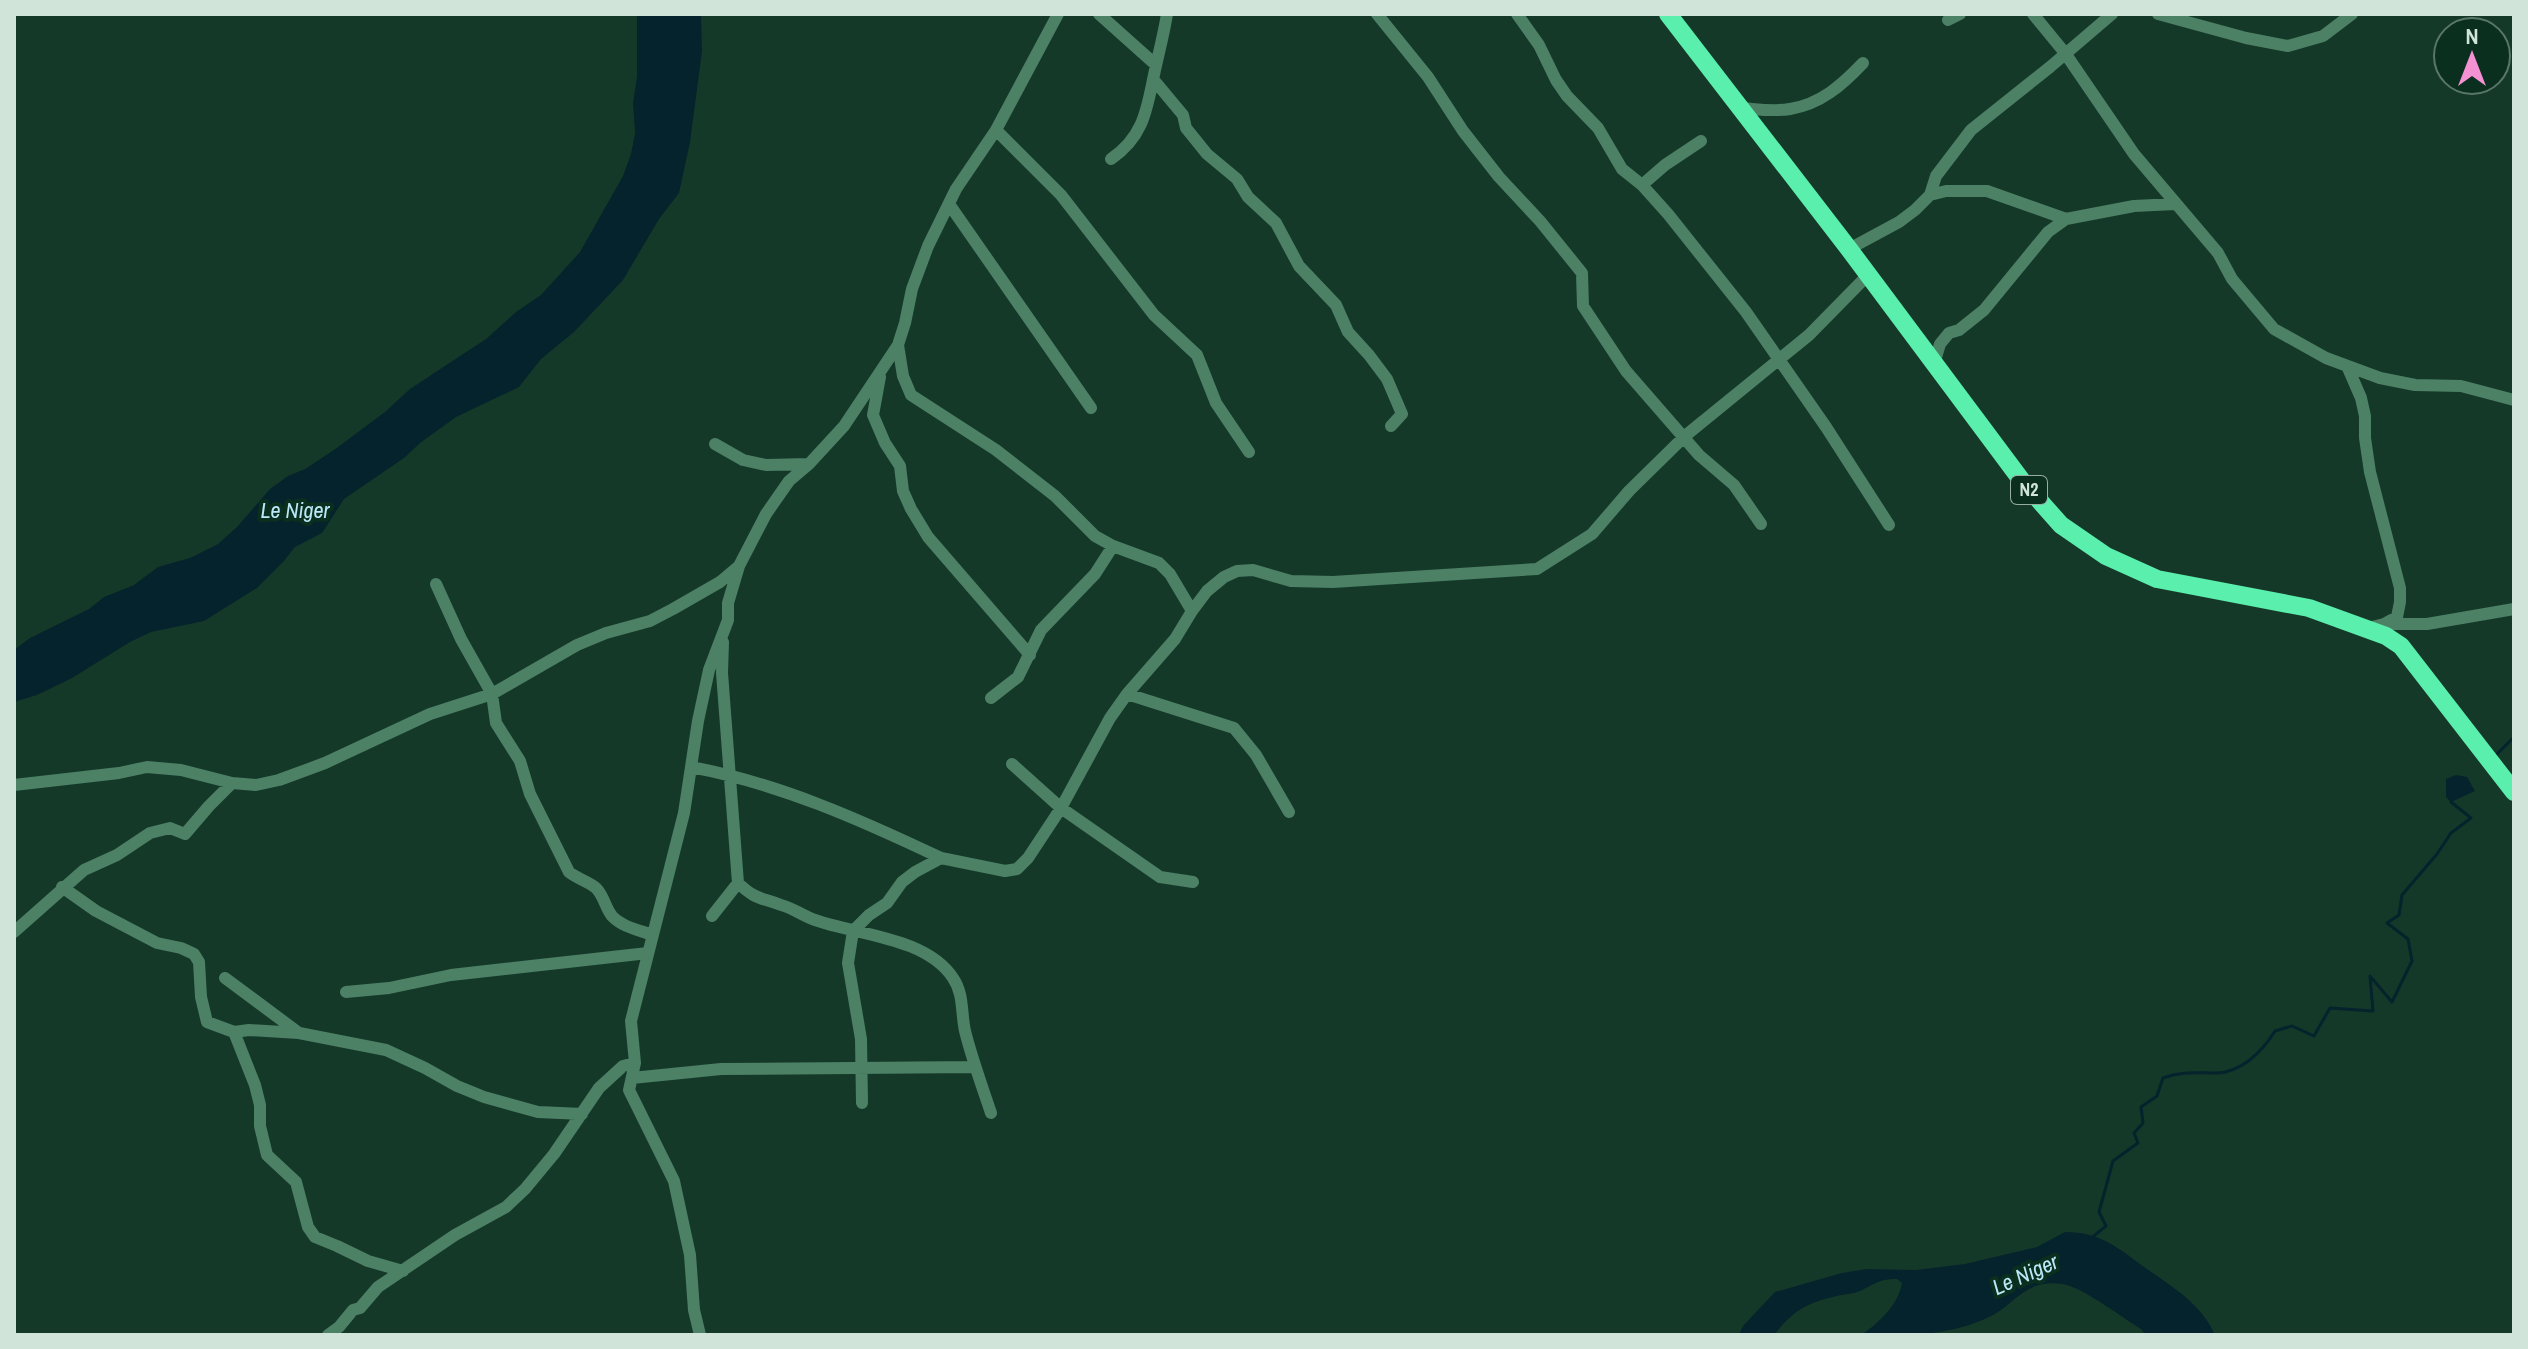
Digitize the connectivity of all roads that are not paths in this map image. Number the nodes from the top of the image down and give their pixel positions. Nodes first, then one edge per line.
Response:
1 (1058, 14) edge
2 (1099, 14) edge
3 (1167, 14) edge
4 (1377, 14) edge
5 (1517, 14) edge
6 (1668, 14) edge
7 (2033, 14) edge
8 (2112, 14) edge
9 (2158, 14) edge
10 (2352, 14) edge
11 (2065, 53) junction
12 (1863, 63) dead end
13 (1155, 72) junction
14 (1740, 108) junction
15 (996, 130) junction
16 (1701, 141) dead end
17 (1111, 159) dead end
18 (1642, 185) junction
19 (1930, 195) junction
20 (949, 204) junction
21 (2175, 204) junction
22 (2066, 219) junction
23 (1849, 249) junction
24 (1868, 275) junction
25 (898, 345) junction
26 (1778, 358) junction
27 (1934, 364) junction
28 (2348, 368) junction
29 (881, 370) junction
30 (2514, 400) edge
31 (1091, 408) dead end
32 (1391, 426) dead end
33 (1685, 436) junction
34 (715, 444) dead end
35 (1249, 452) dead end
36 (809, 464) junction
37 (1761, 524) dead end
38 (1889, 525) dead end
39 (1113, 546) junction
40 (739, 566) junction
41 (436, 584) dead end
42 (2514, 609) edge
43 (1192, 611) junction
44 (728, 620) junction
45 (2376, 626) junction
46 (1030, 655) junction
47 (492, 694) junction
48 (1127, 694) junction
49 (991, 698) dead end
50 (1012, 764) dead end
51 (691, 767) junction
52 (730, 774) junction
53 (232, 783) junction
54 (14, 785) edge
55 (2514, 792) edge
56 (1061, 808) junction
57 (1289, 812) dead end
58 (941, 858) junction
59 (1193, 882) dead end
60 (738, 883) junction
61 (62, 887) junction
62 (712, 916) dead end
63 (853, 931) junction
64 (14, 932) edge
65 (652, 935) junction
66 (648, 953) junction
67 (225, 978) dead end
68 (346, 992) dead end
69 (234, 1032) junction
70 (299, 1033) junction
71 (635, 1063) junction
72 (862, 1067) junction
73 (975, 1067) junction
74 (632, 1078) junction
75 (862, 1103) dead end
76 (991, 1113) dead end
77 (582, 1114) junction
78 (403, 1271) junction
79 (328, 1335) edge
80 (700, 1335) edge

1 - 15 street
2 - 13 street
3 - 13 street
4 - 33 street
5 - 18 street
6 - 14 highway, N2
7 - 11 street
8 - 11 street
9 - 10 street
11 - 19 street
11 - 21 street
12 - 14 street
13 - 17 street
13 - 32 street
14 - 23 highway, N2
15 - 20 street
15 - 35 street
16 - 18 street
18 - 26 street
19 - 22 street
19 - 23 street
20 - 25 street
20 - 31 street
21 - 22 street
21 - 28 street
22 - 27 street
23 - 24 highway, N2
24 - 26 street
24 - 27 highway, N2
25 - 29 street
25 - 39 street
26 - 33 street
26 - 38 street
27 - 45 highway, N2
28 - 30 street
28 - 45 street
29 - 36 street
29 - 46 street
33 - 37 street
33 - 43 street
34 - 36 street
36 - 40 street
39 - 43 street
39 - 46 street
40 - 44 street
40 - 47 street
41 - 47 street
42 - 45 street
43 - 48 street
44 - 51 street
44 - 52 street
45 - 55 highway, N2
46 - 49 street
47 - 53 street
47 - 65 street
48 - 56 street
48 - 57 street
50 - 56 street
51 - 52 street
51 - 65 street
52 - 58 street
52 - 60 street
53 - 54 street
53 - 61 street
56 - 58 street
56 - 59 street
58 - 63 street
60 - 62 street
60 - 63 street
61 - 64 street
61 - 69 street
63 - 72 street
63 - 73 street
65 - 66 street
66 - 68 street
66 - 71 street
67 - 70 street
69 - 70 street
69 - 78 street
70 - 77 street
71 - 74 street
71 - 77 street
72 - 73 street
72 - 74 street
72 - 75 street
73 - 76 street
74 - 80 street
77 - 78 street
78 - 79 street

